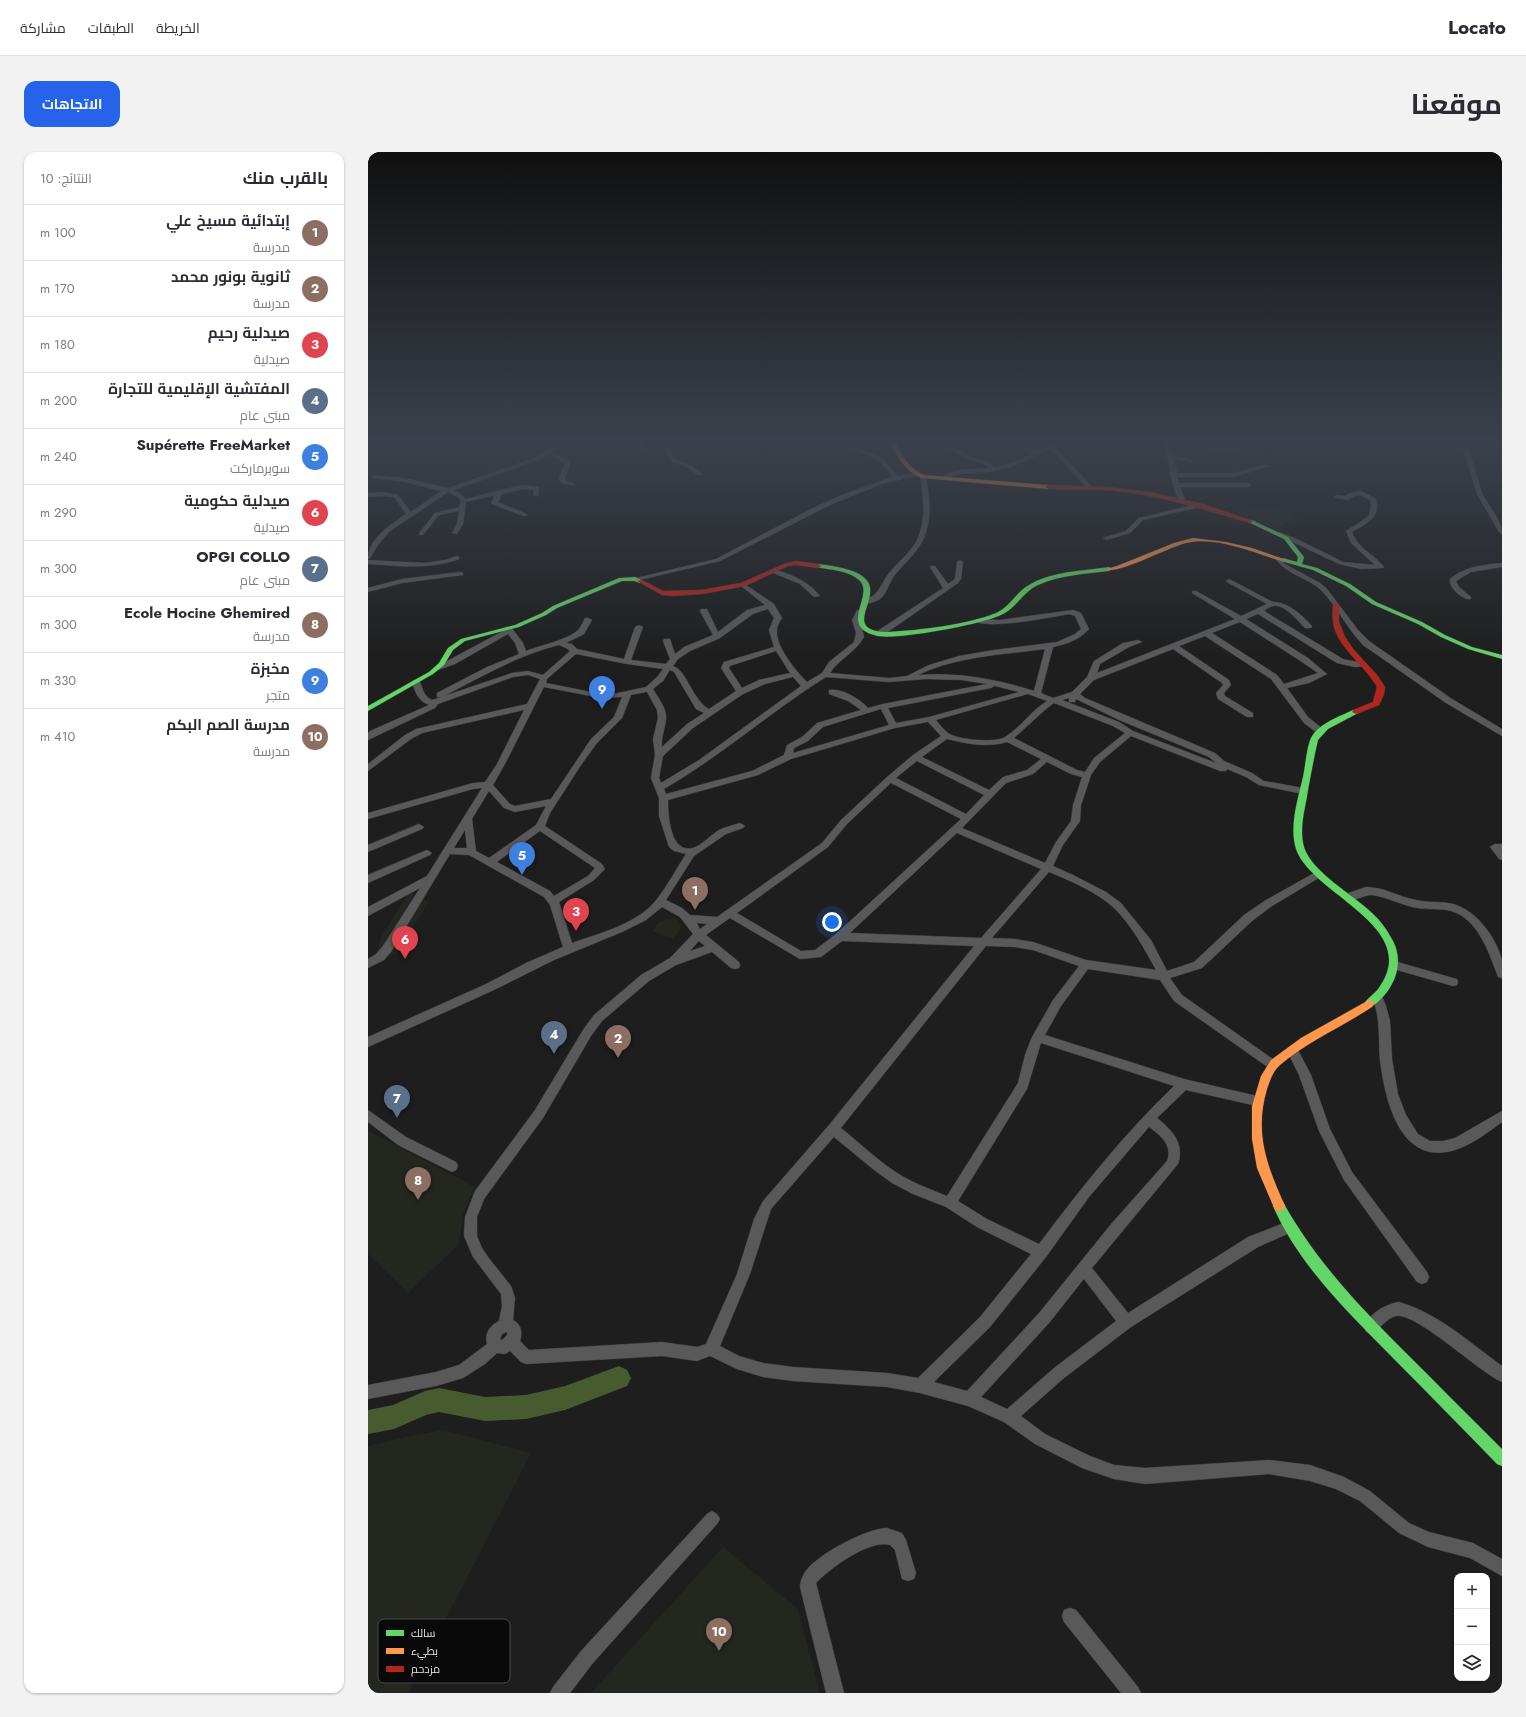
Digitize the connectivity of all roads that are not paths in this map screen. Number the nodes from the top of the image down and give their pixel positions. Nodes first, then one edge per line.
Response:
1 (410, 515) edge
2 (437, 515) edge
3 (461, 515) edge
4 (805, 515) edge
5 (925, 515) edge
6 (1157, 515) edge
7 (1235, 515) edge
8 (1372, 515) edge
9 (1492, 515) edge
10 (1502, 532) edge
11 (455, 533) dead end
12 (421, 534) dead end
13 (1279, 534) junction
14 (1106, 538) dead end
15 (369, 553) edge
16 (457, 558) dead end
17 (1278, 558) junction
18 (368, 562) edge
19 (960, 562) dead end
20 (1299, 564) junction
21 (1502, 565) edge
22 (933, 567) dead end
23 (773, 571) junction
24 (461, 574) dead end
25 (635, 579) junction
26 (1229, 581) dead end
27 (743, 585) junction
28 (947, 588) junction
29 (368, 590) edge
30 (1194, 592) dead end
31 (816, 596) dead end
32 (1469, 598) dead end
33 (865, 602) junction
34 (1272, 604) junction
35 (1336, 605) junction
36 (771, 606) junction
37 (704, 611) dead end
38 (1259, 611) junction
39 (860, 612) junction
40 (1241, 619) junction
41 (588, 620) dead end
42 (979, 621) junction
43 (1308, 626) dead end
44 (639, 627) dead end
45 (508, 630) junction
46 (1205, 632) junction
47 (879, 634) junction
48 (717, 636) junction
49 (667, 641) dead end
50 (1138, 642) dead end
51 (559, 643) junction
52 (1050, 645) junction
53 (1174, 646) junction
54 (779, 648) junction
55 (574, 651) junction
56 (523, 654) junction
57 (1502, 657) edge
58 (627, 662) junction
59 (671, 663) junction
60 (1363, 664) junction
61 (438, 668) junction
62 (794, 674) junction
63 (825, 675) junction
64 (908, 678) junction
65 (1091, 678) junction
66 (543, 681) junction
67 (416, 682) junction
68 (996, 685) junction
69 (806, 686) junction
70 (1283, 687) junction
71 (649, 689) junction
72 (628, 692) junction
73 (740, 692) junction
74 (832, 692) dead end
75 (1033, 693) junction
76 (1075, 694) junction
77 (1054, 700) junction
78 (429, 702) junction
79 (530, 706) junction
80 (883, 706) junction
81 (1070, 706) junction
82 (368, 709) edge
83 (867, 711) junction
84 (708, 712) junction
85 (1250, 715) dead end
86 (930, 719) junction
87 (1119, 721) junction
88 (894, 726) junction
89 (406, 728) junction
90 (1320, 731) junction
91 (1130, 733) junction
92 (1502, 733) edge
93 (946, 736) junction
94 (368, 737) edge
95 (1008, 739) junction
96 (659, 755) junction
97 (916, 757) junction
98 (788, 758) junction
99 (1048, 758) junction
100 (368, 768) edge
101 (1087, 775) junction
102 (1253, 778) junction
103 (890, 779) junction
104 (488, 785) junction
105 (659, 788) junction
106 (1303, 791) junction
107 (990, 794) junction
108 (663, 798) junction
109 (554, 801) junction
110 (368, 816) edge
111 (967, 818) junction
112 (468, 820) junction
113 (740, 826) dead end
114 (419, 827) dead end
115 (540, 827) junction
116 (956, 829) junction
117 (1502, 847) edge
118 (368, 849) edge
119 (447, 851) junction
120 (694, 851) junction
121 (428, 853) dead end
122 (472, 853) junction
123 (1502, 857) edge
124 (489, 863) junction
125 (1048, 867) junction
126 (1319, 874) junction
127 (368, 879) edge
128 (428, 879) junction
129 (1349, 897) junction
130 (553, 901) junction
131 (660, 902) junction
132 (368, 912) edge
133 (730, 913) junction
134 (689, 919) junction
135 (719, 921) junction
136 (699, 935) junction
137 (840, 937) junction
138 (984, 943) junction
139 (713, 947) junction
140 (570, 949) junction
141 (672, 962) junction
142 (368, 964) edge
143 (1086, 964) junction
144 (735, 965) dead end
145 (1394, 965) junction
146 (1502, 974) edge
147 (1165, 976) junction
148 (1454, 982) dead end
149 (1377, 997) junction
150 (1038, 1037) junction
151 (368, 1042) edge
152 (1293, 1050) junction
153 (1272, 1065) junction
154 (1184, 1084) junction
155 (1257, 1101) junction
156 (368, 1115) edge
157 (1502, 1116) edge
158 (1148, 1119) junction
159 (834, 1129) junction
160 (452, 1166) dead end
161 (950, 1203) junction
162 (1289, 1227) junction
163 (1041, 1252) junction
164 (1084, 1268) junction
165 (1422, 1277) dead end
166 (1126, 1322) junction
167 (505, 1325) junction
168 (1371, 1327) junction
169 (512, 1342) junction
170 (495, 1346) junction
171 (712, 1349) junction
172 (1502, 1375) edge
173 (920, 1386) junction
174 (368, 1392) edge
175 (969, 1399) junction
176 (1009, 1417) junction
177 (1502, 1459) edge
178 (712, 1519) dead end
179 (1502, 1568) edge
180 (908, 1573) dead end
181 (1070, 1616) dead end
182 (559, 1693) edge
183 (835, 1693) edge
184 (1132, 1693) edge

1 - 15 street
2 - 12 street
3 - 11 street
4 - 25 street
5 - 33 street
6 - 14 street
7 - 13 street
8 - 13 street
9 - 10 street
13 - 20 street
16 - 18 street
17 - 20 street
17 - 35 street
17 - 42 street
19 - 28 street
20 - 57 street
21 - 32 street
22 - 28 street
23 - 27 street
23 - 31 street
23 - 33 street
24 - 29 street
25 - 27 street
25 - 45 street
26 - 34 street
27 - 36 street
28 - 47 street
30 - 40 street
33 - 39 street
34 - 38 street
34 - 43 street
35 - 60 street
35 - 92 street
36 - 48 street
36 - 54 street
37 - 48 street
38 - 40 street
38 - 60 street
39 - 47 street
39 - 63 street
40 - 46 street
40 - 70 street
41 - 51 street
42 - 47 street
42 - 52 street
44 - 58 street
45 - 56 street
45 - 61 street
45 - 61 street
46 - 53 street
46 - 70 street
48 - 59 street
49 - 59 street
50 - 65 street
51 - 55 street
51 - 56 street
52 - 64 street
52 - 75 street
53 - 65 street
53 - 85 street
54 - 62 street
54 - 73 street
55 - 58 street
55 - 66 street
56 - 78 street
58 - 59 street
59 - 71 street
59 - 84 street
60 - 90 street
61 - 67 street
62 - 69 street
62 - 73 street
63 - 64 street
63 - 69 street
64 - 68 street
65 - 76 street
66 - 72 street
66 - 78 street
66 - 79 street
67 - 78 street
67 - 82 street
68 - 75 street
68 - 80 street
69 - 105 street
70 - 90 street
71 - 72 street
71 - 96 street
72 - 109 street
73 - 84 street
74 - 83 street
75 - 77 street
75 - 86 street
76 - 77 street
76 - 81 street
76 - 87 street
77 - 81 street
77 - 95 street
78 - 89 street
79 - 89 street
79 - 104 street
80 - 83 street
80 - 88 street
81 - 87 street
83 - 98 street
84 - 96 street
86 - 88 street
86 - 93 street
87 - 91 street
87 - 102 street
88 - 98 street
89 - 94 street
89 - 100 street
90 - 106 street
91 - 101 street
91 - 102 street
93 - 95 street
93 - 97 street
95 - 99 street
96 - 105 street
97 - 103 street
97 - 107 street
98 - 108 street
99 - 101 street
99 - 107 street
101 - 125 street
102 - 106 street
103 - 111 street
103 - 133 street
104 - 109 street
104 - 110 street
104 - 112 street
105 - 108 street
106 - 126 street
107 - 111 street
108 - 120 street
109 - 115 street
111 - 116 street
112 - 119 street
112 - 122 street
113 - 120 street
114 - 118 street
115 - 124 street
115 - 130 street
116 - 125 street
116 - 137 street
117 - 123 street
119 - 122 street
119 - 128 street
120 - 131 street
121 - 127 street
122 - 124 street
124 - 130 street
125 - 138 street
125 - 147 street
126 - 129 street
126 - 147 street
128 - 132 street
128 - 142 street
129 - 145 street
129 - 146 street
130 - 140 street
131 - 134 street
131 - 140 street
133 - 135 street
133 - 137 street
134 - 135 street
134 - 136 street
135 - 136 street
136 - 139 street
136 - 141 street
137 - 138 street
138 - 143 street
138 - 159 street
139 - 141 street
139 - 144 street
140 - 151 street
141 - 167 street
143 - 147 street
143 - 150 street
145 - 148 street
145 - 149 street
147 - 153 street
149 - 152 street
149 - 157 street
150 - 154 street
150 - 161 street
152 - 153 street
152 - 165 street
153 - 155 street
154 - 155 street
154 - 158 street
155 - 162 street
156 - 160 street
158 - 163 street
158 - 164 street
159 - 161 street
159 - 171 street
161 - 163 street
162 - 166 street
162 - 168 street
163 - 173 street
164 - 166 street
164 - 175 street
166 - 176 street
167 - 169 street
167 - 170 street
168 - 172 street
168 - 177 street
169 - 170 street
169 - 171 street
170 - 174 street
171 - 173 street
173 - 175 street
175 - 176 street
176 - 179 street
178 - 182 street
180 - 183 street
181 - 184 street

